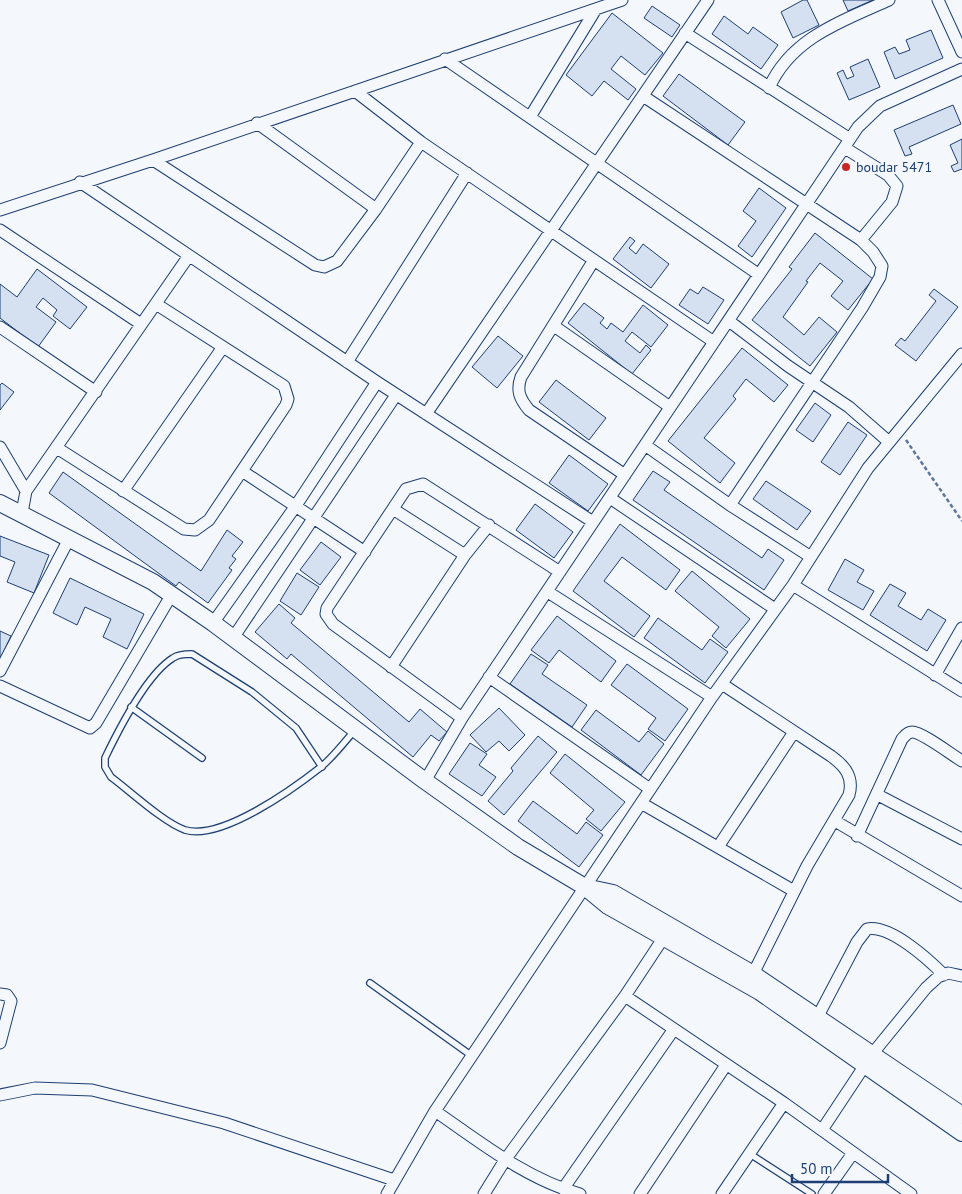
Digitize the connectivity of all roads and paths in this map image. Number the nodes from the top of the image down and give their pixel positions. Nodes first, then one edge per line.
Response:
1 (622, 0) edge
2 (708, 0) edge
3 (889, 0) edge
4 (938, 0) edge
5 (596, 9) junction
6 (685, 33) junction
7 (962, 52) edge
8 (445, 59) junction
9 (962, 69) edge
10 (769, 88) junction
11 (355, 91) junction
12 (643, 96) junction
13 (530, 116) junction
14 (257, 123) junction
15 (421, 142) junction
16 (847, 143) junction
17 (153, 160) junction
18 (597, 165) junction
19 (467, 173) junction
20 (80, 182) junction
21 (806, 204) junction
22 (376, 209) junction
23 (0, 210) edge
24 (0, 230) edge
25 (550, 230) junction
26 (861, 240) junction
27 (188, 257) junction
28 (594, 260) junction
29 (758, 274) junction
30 (156, 304) junction
31 (729, 321) junction
32 (141, 324) junction
33 (554, 326) junction
34 (0, 328) edge
35 (714, 342) junction
36 (223, 347) junction
37 (962, 354) edge
38 (347, 362) junction
39 (377, 382) junction
40 (812, 383) junction
41 (96, 392) junction
42 (396, 395) junction
43 (670, 407) junction
44 (426, 414) junction
45 (899, 429) junction
46 (889, 442) junction
47 (645, 445) junction
48 (0, 447) edge
49 (57, 448) junction
50 (242, 471) junction
51 (625, 475) junction
52 (123, 490) junction
53 (26, 491) junction
54 (610, 498) junction
55 (0, 503) edge
56 (730, 505) junction
57 (295, 507) junction
58 (393, 509) junction
59 (22, 513) junction
60 (314, 518) junction
61 (962, 521) edge
62 (593, 522) junction
63 (489, 525) junction
64 (70, 537) junction
65 (365, 552) junction
66 (465, 555) junction
67 (811, 557) junction
68 (560, 572) junction
69 (793, 585) junction
70 (548, 592) junction
71 (172, 594) junction
72 (775, 609) junction
73 (213, 623) junction
74 (962, 628) edge
75 (233, 638) junction
76 (390, 667) junction
77 (0, 671) edge
78 (935, 675) junction
79 (489, 677) junction
80 (722, 684) junction
81 (0, 686) edge
82 (962, 691) edge
83 (712, 697) junction
84 (131, 707) junction
85 (462, 718) junction
86 (356, 729) junction
87 (794, 732) junction
88 (202, 758) dead end
89 (962, 761) edge
90 (322, 767) junction
91 (425, 781) junction
92 (650, 789) junction
93 (878, 795) junction
94 (641, 803) junction
95 (834, 821) junction
96 (857, 836) junction
97 (962, 839) edge
98 (718, 847) junction
99 (585, 887) junction
100 (794, 891) junction
101 (962, 896) edge
102 (664, 937) junction
103 (753, 974) junction
104 (944, 974) junction
105 (962, 976) edge
106 (370, 983) dead end
107 (0, 994) edge
108 (625, 996) junction
109 (818, 1016) junction
110 (674, 1029) junction
111 (0, 1043) edge
112 (472, 1056) junction
113 (869, 1059) junction
114 (726, 1065) junction
115 (0, 1095) edge
116 (784, 1103) junction
117 (435, 1111) junction
118 (962, 1115) edge
119 (822, 1130) junction
120 (962, 1133) edge
121 (853, 1152) junction
122 (750, 1154) junction
123 (505, 1160) junction
124 (394, 1180) junction
125 (564, 1190) junction
126 (906, 1193) edge
127 (387, 1194) edge
128 (484, 1194) edge
129 (580, 1194) edge
130 (640, 1194) edge
131 (722, 1194) edge
132 (812, 1194) edge
133 (824, 1194) edge

1 - 5 street
2 - 6 street
3 - 10 street
4 - 7 street
5 - 8 street
5 - 13 street
6 - 10 street
6 - 12 street
8 - 11 street
8 - 13 street
9 - 16 street
10 - 16 street
11 - 14 street
11 - 15 street
12 - 18 street
12 - 21 street
13 - 18 street
14 - 17 street
14 - 22 street
15 - 19 street
15 - 22 street
16 - 21 street
16 - 26 street
17 - 20 street
17 - 22 street
18 - 25 street
18 - 29 street
19 - 25 street
19 - 38 street
20 - 23 street
20 - 27 street
21 - 26 street
21 - 29 street
24 - 32 street
25 - 28 street
25 - 44 street
26 - 40 street
27 - 30 street
27 - 38 street
28 - 33 street
28 - 35 street
29 - 31 street
30 - 32 street
30 - 36 street
31 - 35 street
31 - 40 street
32 - 41 street
33 - 43 street
33 - 51 street
34 - 41 street
35 - 43 street
36 - 50 street
36 - 52 street
37 - 45 street
38 - 39 street
39 - 42 street
39 - 57 street
40 - 46 street
40 - 56 street
41 - 49 street
42 - 44 street
42 - 60 street
43 - 47 street
44 - 62 street
45 - 46 street
45 - 61 path
46 - 67 street
47 - 51 street
47 - 56 street
48 - 53 street
49 - 52 street
49 - 53 street
50 - 52 street
50 - 57 street
51 - 54 street
53 - 59 street
54 - 62 street
54 - 72 street
55 - 59 main road
56 - 67 street
57 - 60 street
57 - 73 street
58 - 63 street
58 - 65 street
58 - 66 street
59 - 64 main road
60 - 65 street
60 - 75 street
62 - 68 street
63 - 66 street
63 - 68 street
64 - 71 main road
64 - 77 street
65 - 76 street
66 - 76 street
67 - 69 street
68 - 70 street
69 - 72 street
69 - 78 street
70 - 79 street
70 - 83 street
71 - 73 main road
71 - 81 street
72 - 80 street
73 - 75 main road
74 - 78 street
75 - 86 main road
76 - 85 street
78 - 82 street
79 - 85 street
79 - 92 street
80 - 83 street
80 - 87 street
83 - 92 street
84 - 88 lane
84 - 90 lane
84 - 90 lane
85 - 91 street
86 - 90 lane
86 - 91 main road
87 - 95 street
87 - 98 street
89 - 93 street
91 - 99 main road
92 - 94 street
93 - 96 street
93 - 97 street
94 - 98 street
94 - 99 street
95 - 96 street
95 - 100 street
96 - 101 street
98 - 100 street
99 - 102 main road
99 - 103 main road
99 - 112 street
100 - 103 street
102 - 108 street
102 - 113 main road
103 - 109 main road
104 - 105 street
104 - 109 street
104 - 113 street
106 - 112 lane
107 - 111 street
108 - 110 street
108 - 123 street
109 - 113 main road
110 - 114 street
110 - 125 street
112 - 117 street
113 - 118 main road
113 - 119 street
113 - 120 main road
114 - 116 street
114 - 130 street
115 - 124 street
116 - 119 street
116 - 122 street
117 - 123 street
117 - 124 street
119 - 121 street
121 - 126 street
121 - 133 street
122 - 131 street
122 - 132 lane
123 - 125 street
123 - 128 street
124 - 127 street
125 - 129 street

